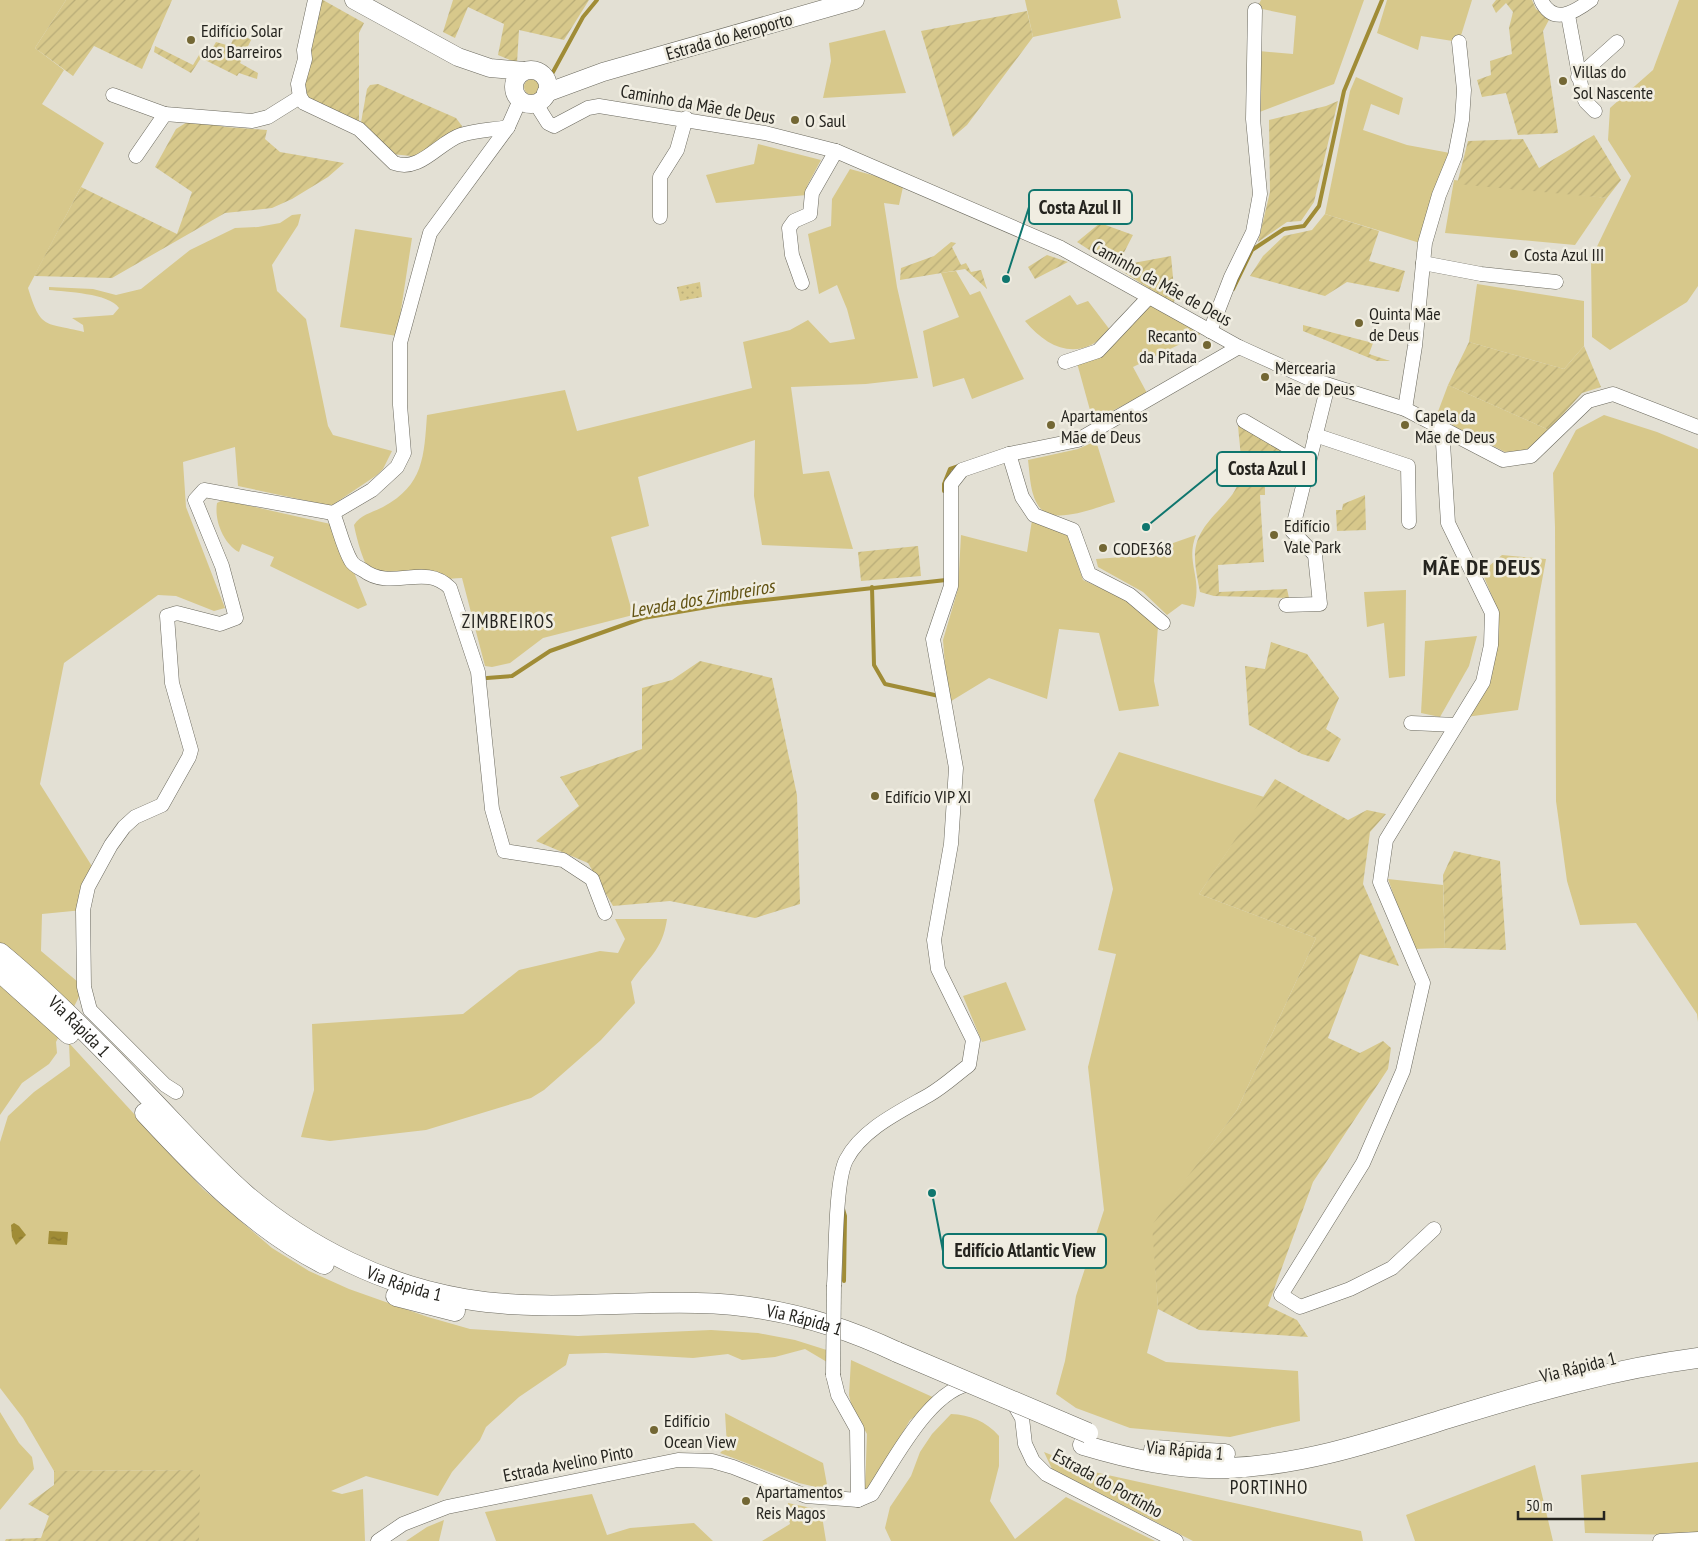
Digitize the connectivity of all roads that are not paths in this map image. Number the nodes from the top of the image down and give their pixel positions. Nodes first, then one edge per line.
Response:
1 (314, 0) edge
2 (354, 0) edge
3 (855, 0) edge
4 (1541, 0) edge
5 (1591, 0) edge
6 (1255, 10) dead end
7 (1568, 15) junction
8 (1459, 42) dead end
9 (1616, 42) dead end
10 (490, 68) junction
11 (1578, 77) junction
12 (532, 92) junction
13 (114, 95) dead end
14 (300, 97) junction
15 (1595, 111) dead end
16 (165, 114) junction
17 (686, 118) junction
18 (508, 127) junction
19 (836, 151) junction
20 (136, 156) dead end
21 (660, 217) dead end
22 (1423, 263) junction
23 (1556, 282) dead end
24 (802, 283) dead end
25 (1148, 298) junction
26 (1210, 331) junction
27 (1239, 348) junction
28 (1065, 362) dead end
29 (1328, 385) junction
30 (1405, 409) junction
31 (1244, 421) dead end
32 (1698, 427) edge
33 (1442, 428) junction
34 (1316, 435) junction
35 (1009, 454) junction
36 (1310, 459) junction
37 (333, 513) junction
38 (1409, 522) dead end
39 (1286, 605) dead end
40 (1163, 624) dead end
41 (1411, 723) dead end
42 (1456, 725) junction
43 (605, 913) dead end
44 (0, 953) edge
45 (0, 972) edge
46 (72, 1027) junction
47 (176, 1092) dead end
48 (1434, 1228) dead end
49 (1698, 1344) edge
50 (1698, 1358) edge
51 (1085, 1439) junction
52 (858, 1500) junction
53 (1698, 1539) edge
54 (378, 1541) edge
55 (1176, 1541) edge
56 (1660, 1541) edge

1 - 14 street
2 - 10 main road
3 - 12 main road, Estrada do Aeroporto
4 - 7 street
5 - 7 street
6 - 26 street
7 - 11 street
8 - 22 street
9 - 11 street
10 - 12 main road
10 - 12 main road
11 - 15 street
12 - 17 street, Caminho da Mãe de Deus
12 - 18 street
13 - 16 street
14 - 16 street
14 - 18 street
16 - 20 street
17 - 19 street, Caminho da Mãe de Deus
17 - 21 street
18 - 37 street
19 - 24 street
19 - 25 street, Caminho da Mãe de Deus
22 - 23 street
22 - 30 street
25 - 26 street, Caminho da Mãe de Deus
25 - 28 street
26 - 27 street, Caminho da Mãe de Deus
27 - 29 street, Caminho da Mãe de Deus
27 - 35 street
29 - 30 street, Caminho da Mãe de Deus
29 - 34 street
30 - 33 street, Caminho da Mãe de Deus
31 - 36 street
32 - 33 street, Caminho da Mãe de Deus
33 - 42 street
34 - 36 street
34 - 38 street
35 - 40 street
35 - 52 street, bridge
36 - 39 street
37 - 43 street
37 - 47 street
41 - 42 street
42 - 48 street
44 - 46 highway, Via Rápida 1
45 - 46 highway, Via Rápida 1
46 - 51 highway, Via Rápida 1, bridge
49 - 51 highway, Via Rápida 1
50 - 51 highway, Via Rápida 1
52 - 54 street, Estrada Avelino Pinto
52 - 55 street, Estrada do Portinho
53 - 56 street

